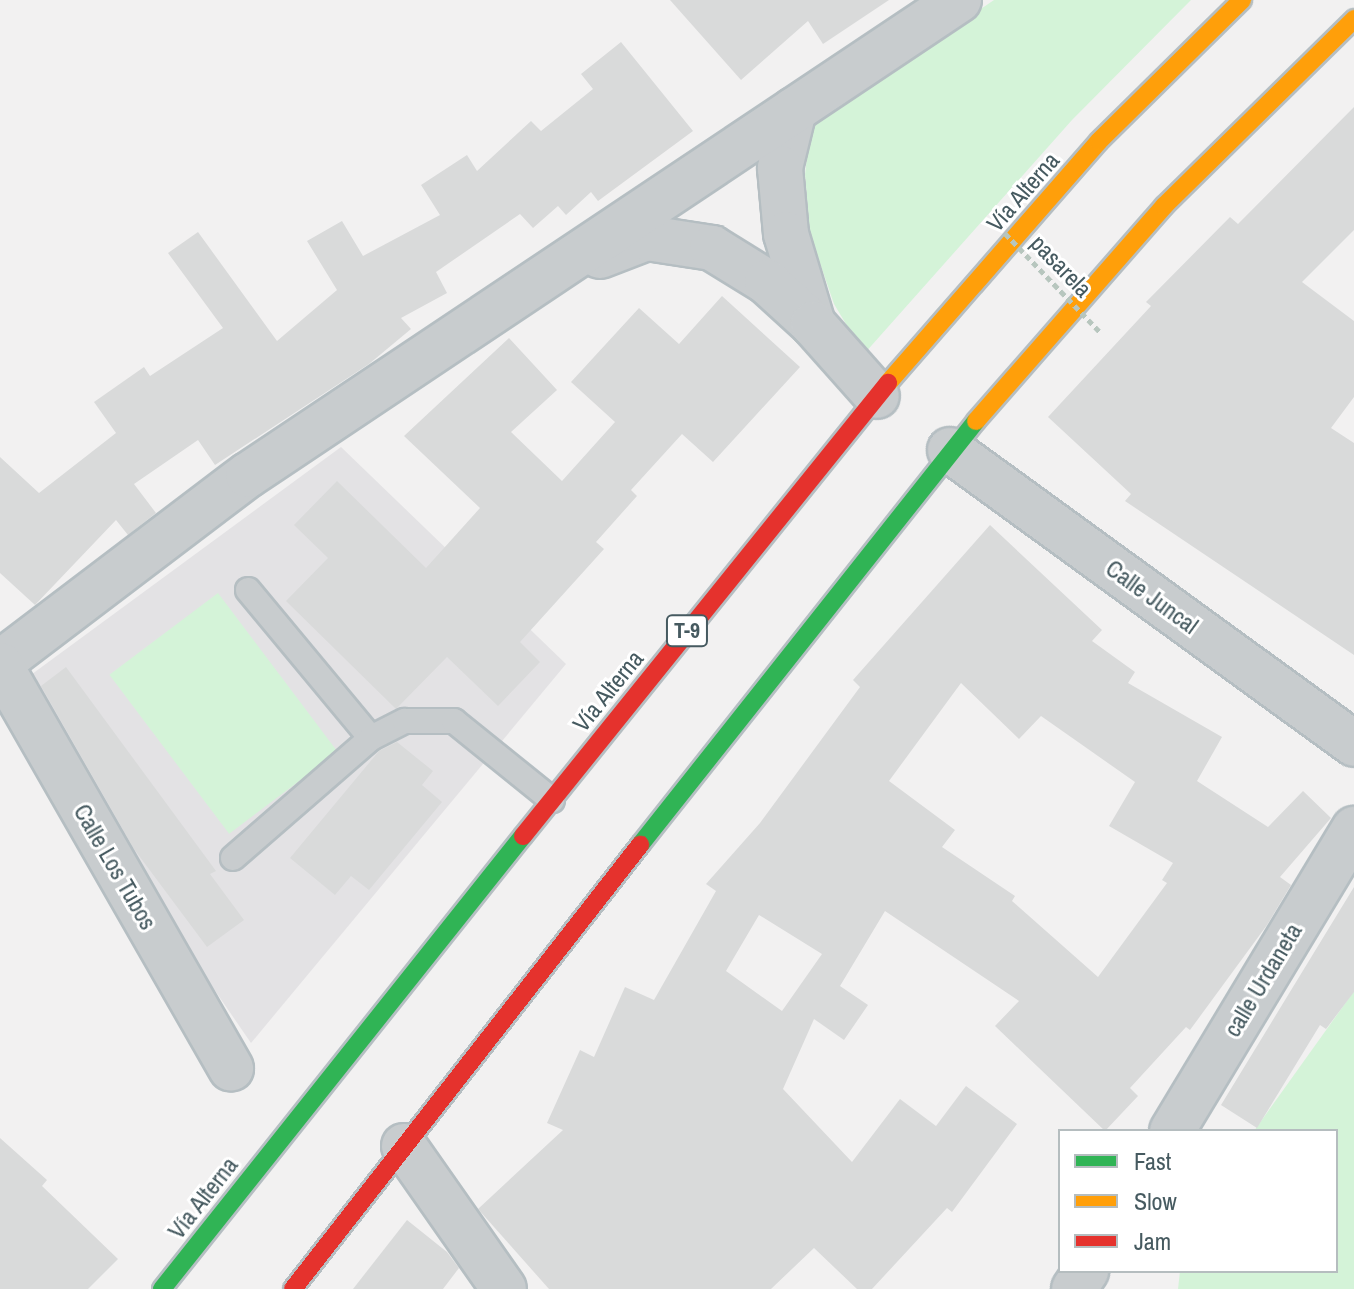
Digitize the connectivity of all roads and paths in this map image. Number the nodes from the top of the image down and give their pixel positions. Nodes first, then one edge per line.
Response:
1 (959, 0) edge
2 (1242, 0) edge
3 (1354, 19) edge
4 (794, 110) junction
5 (998, 226) dead end
6 (542, 279) junction
7 (813, 324) junction
8 (1099, 331) dead end
9 (877, 396) junction
10 (950, 450) junction
11 (248, 590) dead end
12 (0, 664) edge
13 (371, 738) junction
14 (1354, 744) edge
15 (552, 800) junction
16 (1354, 829) edge
17 (233, 858) dead end
18 (231, 1069) dead end
19 (1173, 1129) edge
20 (404, 1146) junction
21 (162, 1289) edge
22 (293, 1289) edge
23 (504, 1289) edge

1 - 4 street
2 - 9 highway, Vía Alterna / T-9
3 - 10 highway
4 - 6 street
4 - 7 street
5 - 8 path, pasarela, bridge
6 - 7 street
6 - 12 street
7 - 9 street
9 - 15 highway, Vía Alterna / T-9
10 - 14 street, Calle Juncal
10 - 20 highway
11 - 13 lane
12 - 18 street, Calle Los Tubos
13 - 15 lane
13 - 17 lane
15 - 21 highway, Vía Alterna / T-9
16 - 19 street, calle Urdaneta
20 - 22 highway
20 - 23 street

